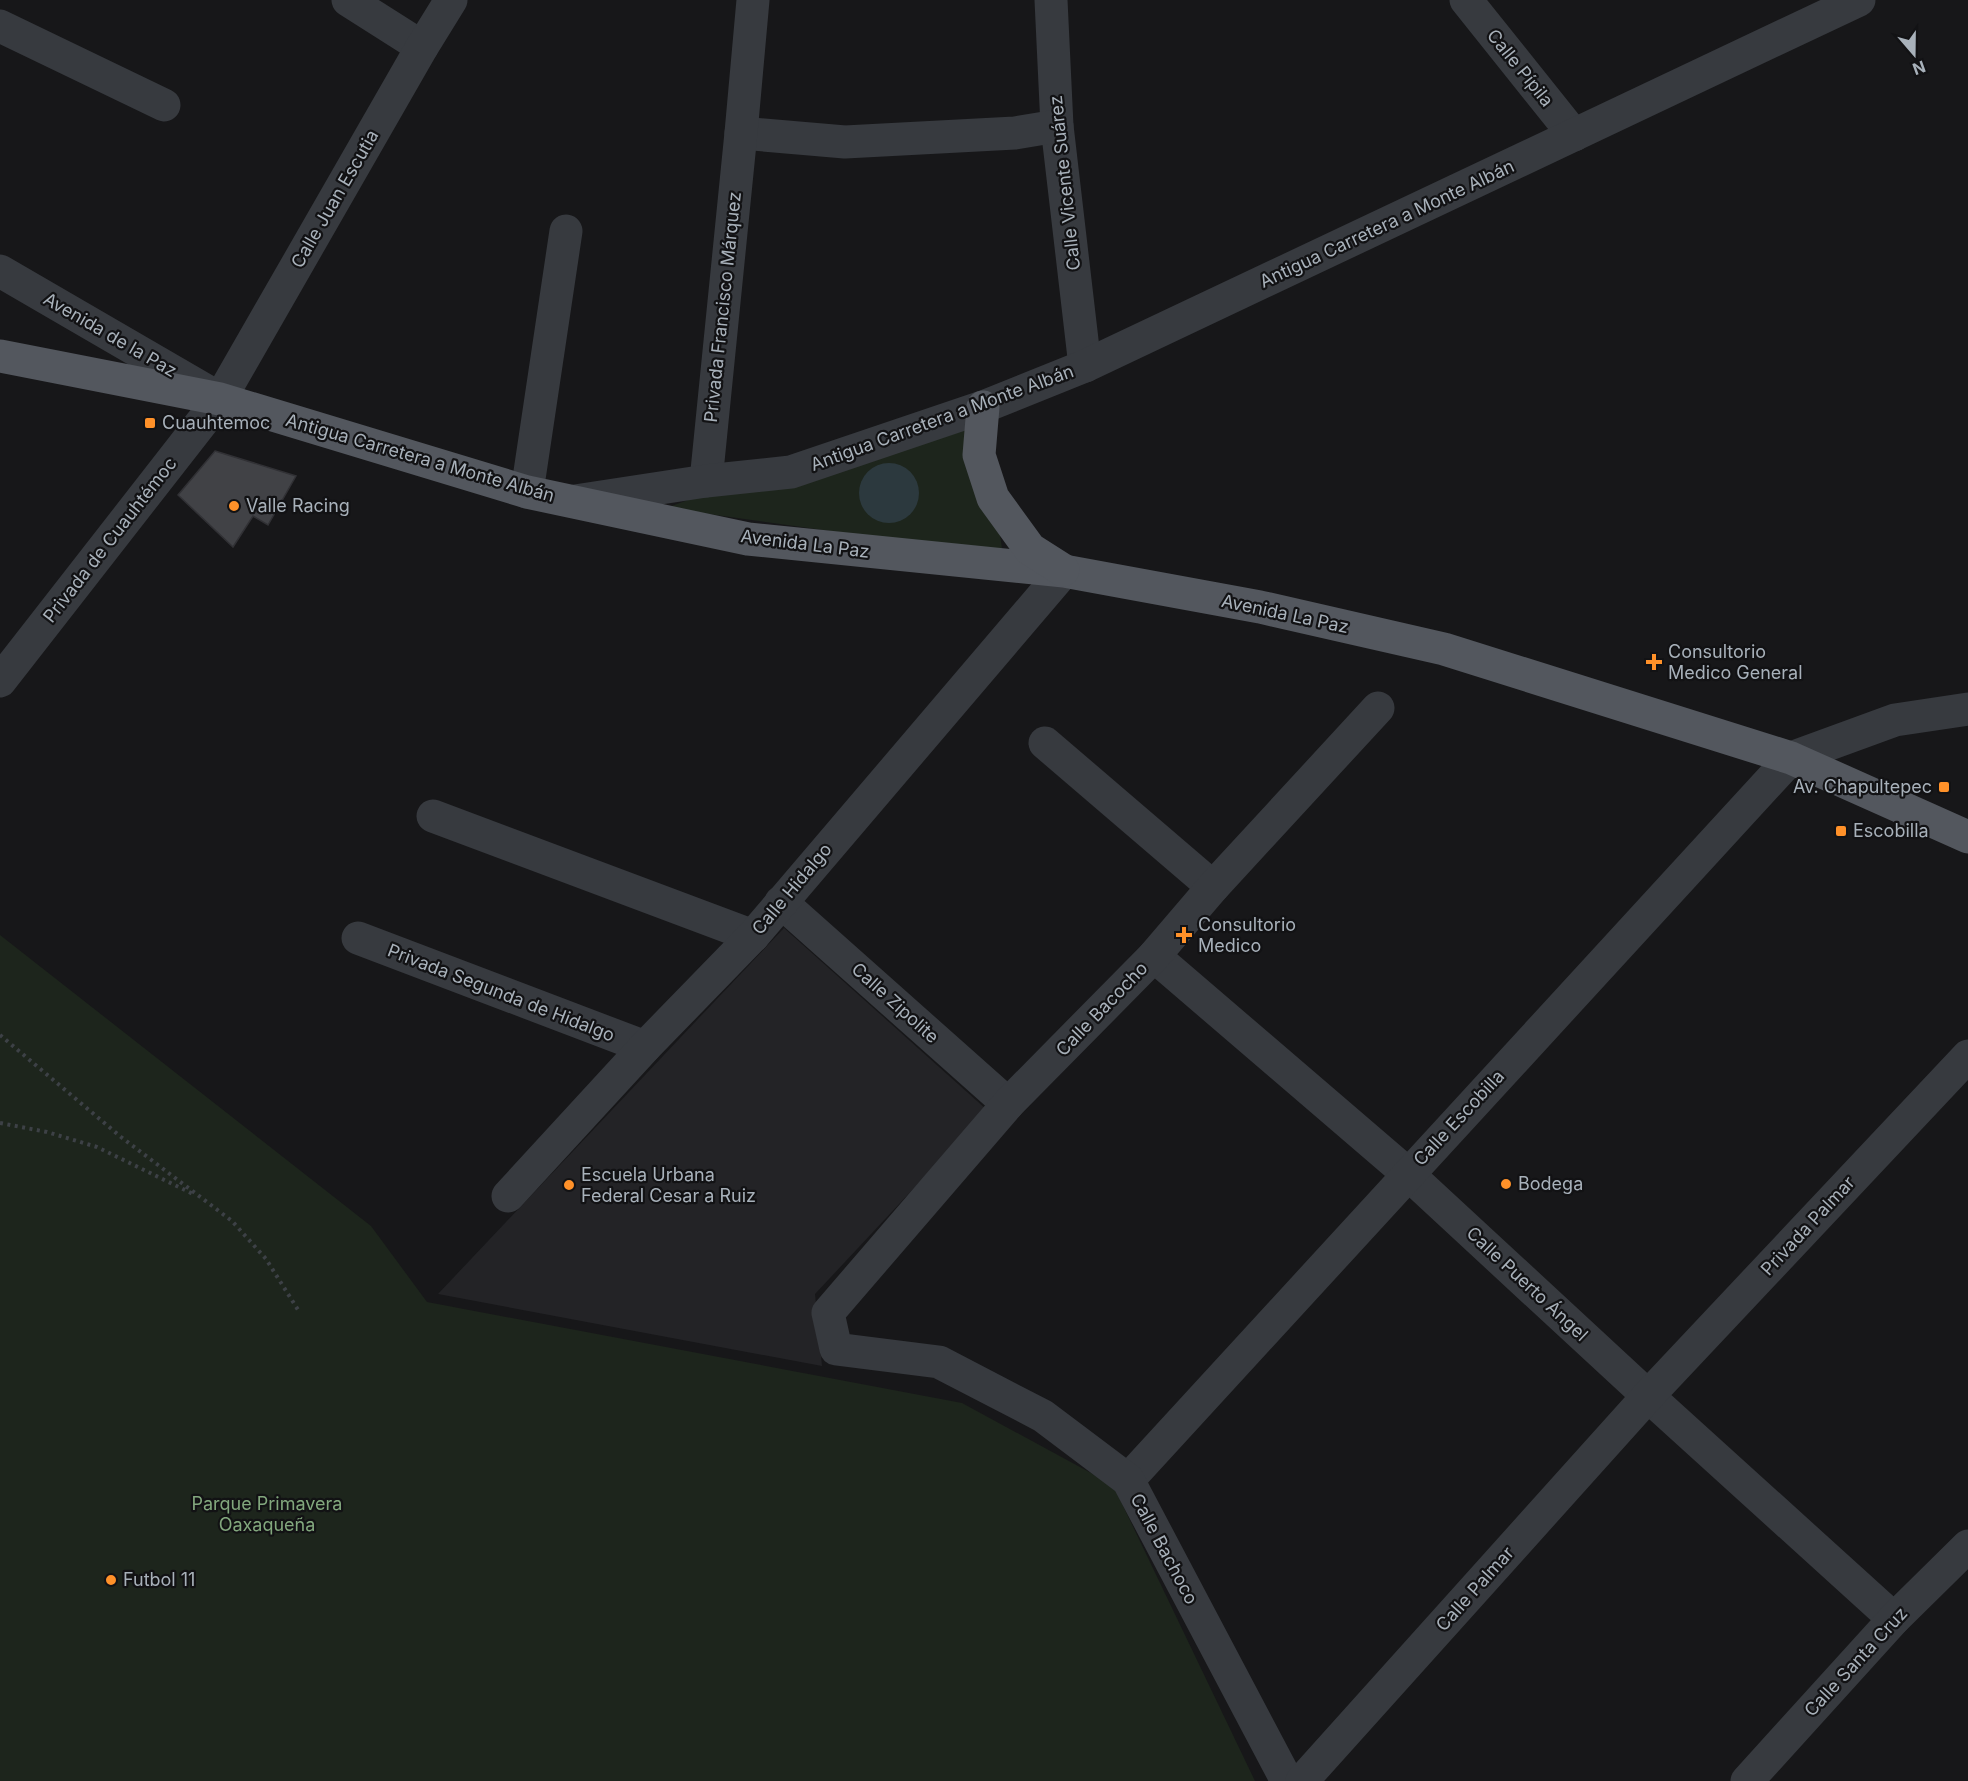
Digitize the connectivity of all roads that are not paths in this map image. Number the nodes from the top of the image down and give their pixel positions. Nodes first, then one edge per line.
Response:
1 (348, 0) edge
2 (451, 0) edge
3 (753, 0) edge
4 (1051, 0) edge
5 (1466, 0) edge
6 (1859, 0) edge
7 (0, 26) edge
8 (422, 46) junction
9 (164, 105) dead end
10 (1057, 126) junction
11 (741, 133) junction
12 (1574, 135) junction
13 (566, 231) dead end
14 (0, 271) edge
15 (0, 356) edge
16 (1084, 366) junction
17 (220, 399) junction
18 (983, 407) junction
19 (706, 481) junction
20 (527, 492) junction
21 (574, 501) junction
22 (1064, 571) junction
23 (0, 681) edge
24 (1378, 708) dead end
25 (1968, 709) edge
26 (1045, 743) dead end
27 (1791, 758) junction
28 (433, 816) dead end
29 (1968, 837) edge
30 (1213, 887) junction
31 (781, 902) junction
32 (753, 936) junction
33 (358, 938) dead end
34 (1154, 956) junction
35 (645, 1047) junction
36 (1968, 1056) edge
37 (1008, 1104) junction
38 (1408, 1174) junction
39 (508, 1196) dead end
40 (828, 1313) joint
41 (1648, 1396) junction
42 (1128, 1480) junction
43 (1968, 1546) edge
44 (1894, 1619) junction
45 (1287, 1781) edge
46 (1302, 1781) edge
47 (1748, 1781) edge

1 - 8 street
2 - 8 street, Calle Juan Escutia
3 - 11 street, Privada Francisco Márquez
4 - 10 street, Calle Vicente Suárez
5 - 12 street, Calle Pípila
6 - 12 street, Antigua Carretera a Monte Albán
7 - 9 street
8 - 17 street, Calle Juan Escutia
10 - 11 street
10 - 16 street, Calle Vicente Suárez
11 - 19 street, Privada Francisco Márquez
12 - 16 street, Antigua Carretera a Monte Albán
13 - 20 street
14 - 17 street, Avenida de la Paz
15 - 17 main road, Antigua Carretera a Monte Albán
16 - 18 street, Antigua Carretera a Monte Albán
17 - 20 main road, Antigua Carretera a Monte Albán
17 - 23 street, Privada de Cuauhtémoc
18 - 19 street, Antigua Carretera a Monte Albán
18 - 22 main road
19 - 21 street, Antigua Carretera a Monte Albán
20 - 21 main road, Antigua Carretera a Monte Albán
21 - 22 main road, Avenida La Paz
22 - 27 main road, Avenida La Paz
22 - 31 street, Calle Hidalgo
24 - 30 street, Calle Bacocho
25 - 27 street
26 - 30 street
27 - 29 main road, Avenida La Paz
27 - 38 street, Calle Escobilla
28 - 32 street
30 - 34 street, Calle Bacocho
31 - 32 street, Calle Hidalgo
31 - 37 street, Calle Zipolite
32 - 35 street, Calle Hidalgo
33 - 35 street, Privada Segunda de Hidalgo
34 - 37 street, Calle Bacocho
34 - 38 street, Calle Puerto Ángel
35 - 39 street, Calle Hidalgo
36 - 41 street, Privada Palmar
37 - 40 street, Calle Bacocho
38 - 41 street, Calle Puerto Ángel
38 - 42 street, Calle Escobilla
40 - 42 street, Calle Bachoco
41 - 44 street, Calle Puerto Ángel
41 - 46 street, Calle Palmar
42 - 45 street, Calle Bachoco
43 - 44 street, Calle Santa Cruz
44 - 47 street, Calle Santa Cruz

